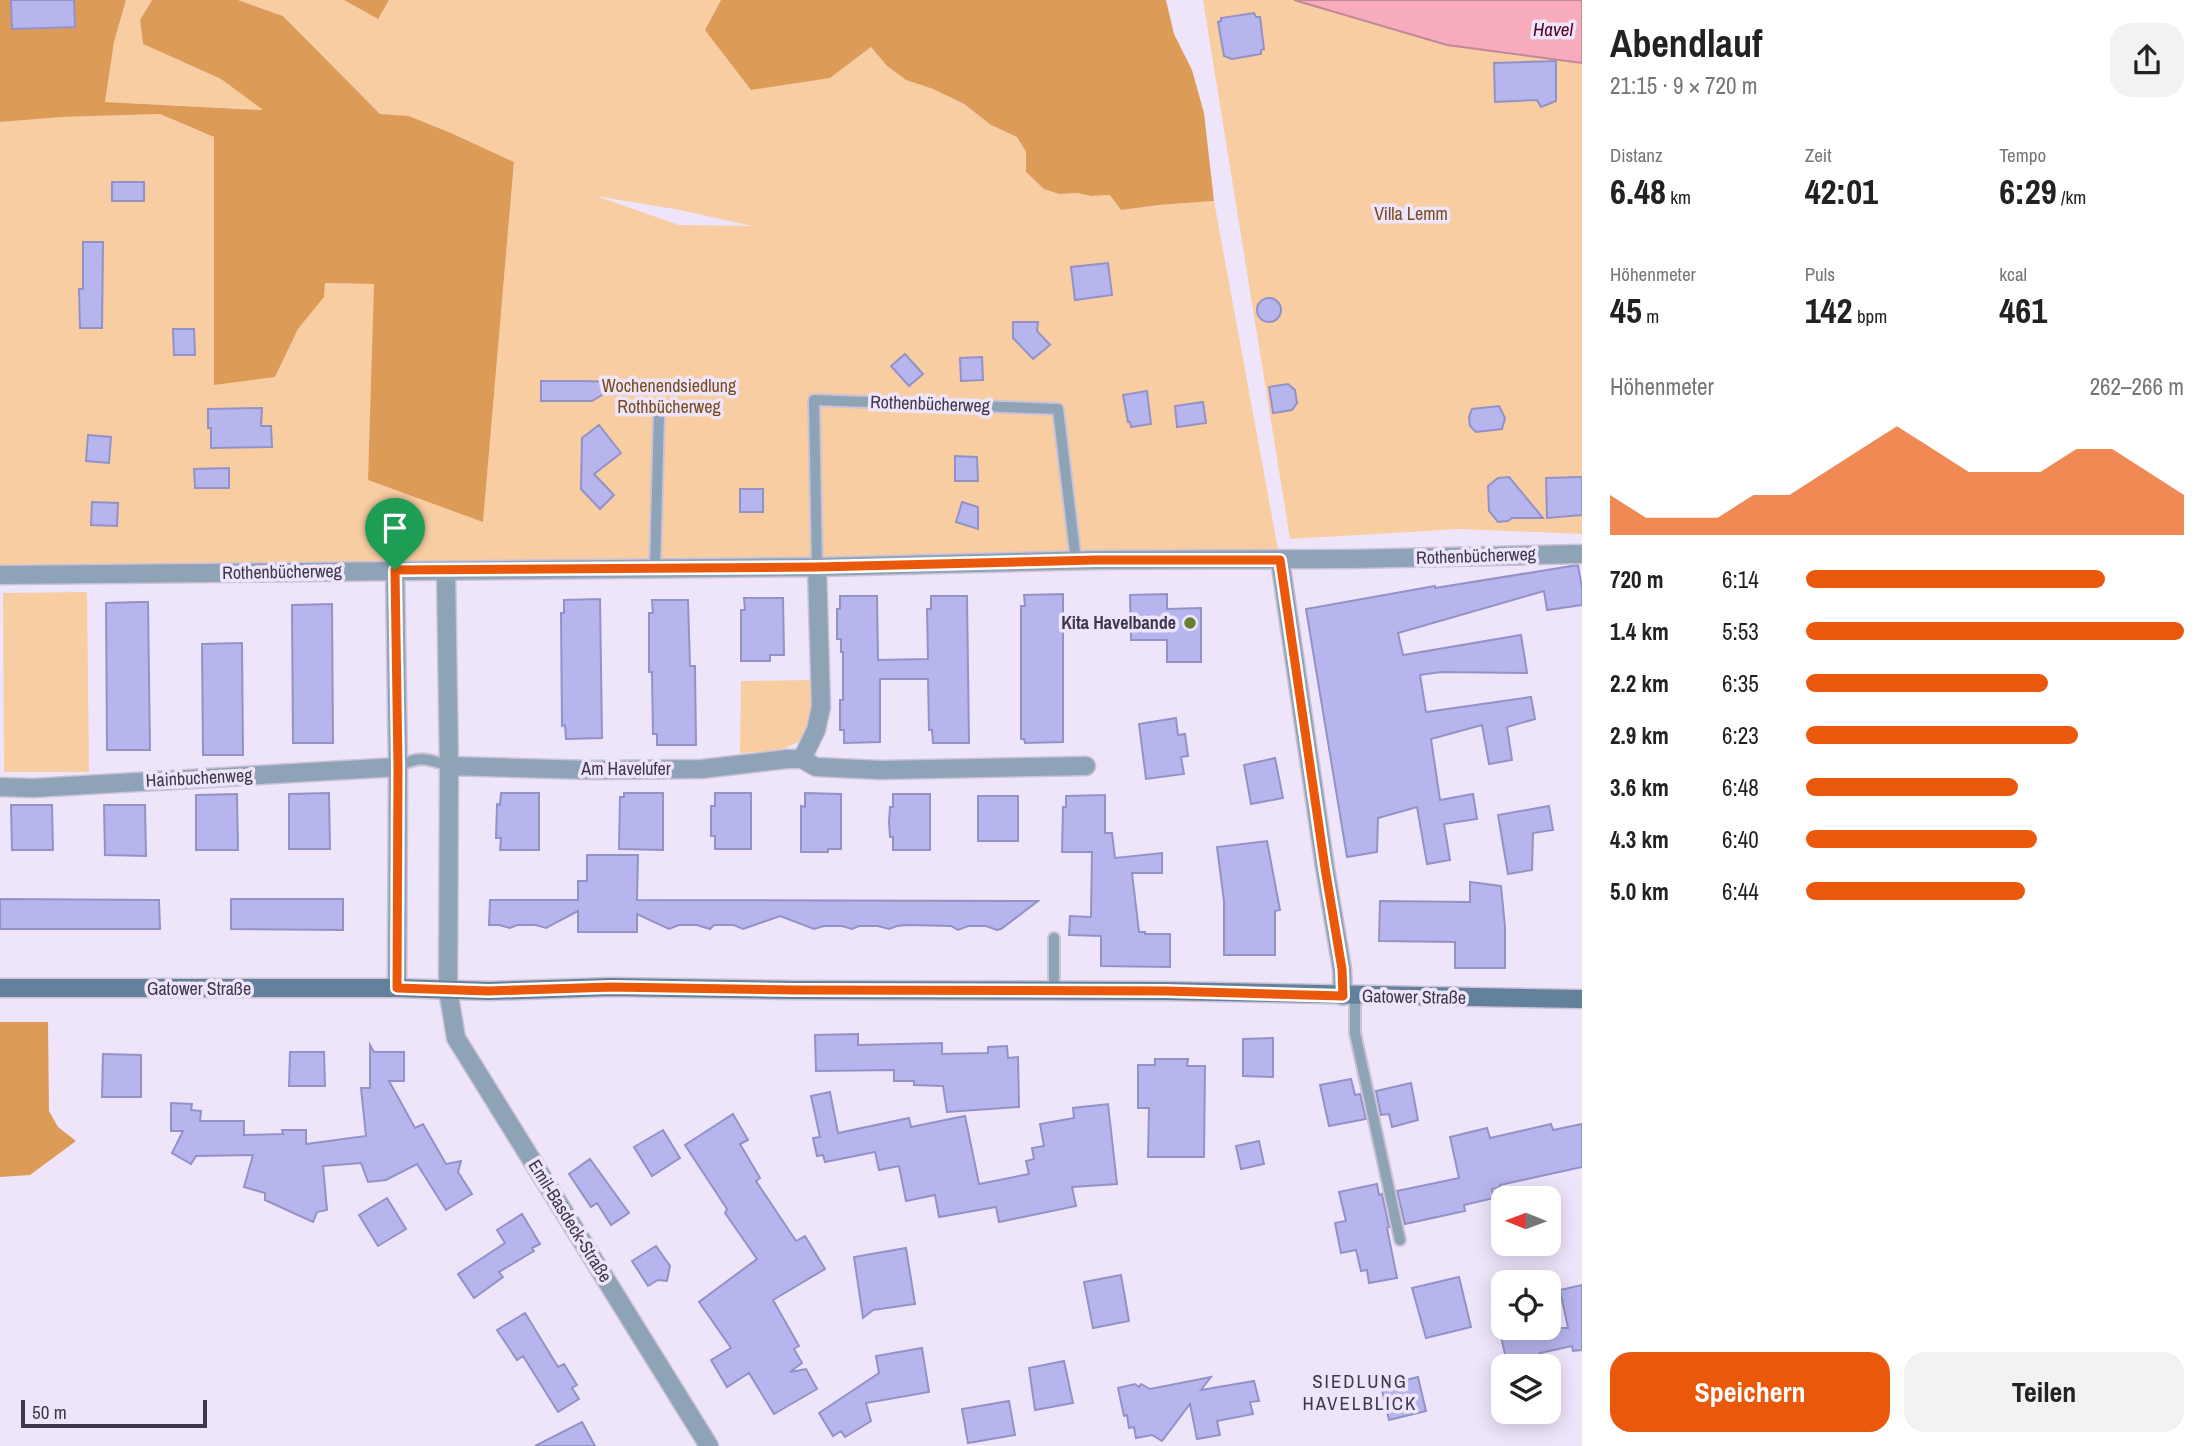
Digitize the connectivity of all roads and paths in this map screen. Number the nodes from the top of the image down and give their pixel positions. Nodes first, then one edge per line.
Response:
1 (659, 412) dead end
2 (1582, 554) edge
3 (1280, 560) junction
4 (1076, 562) junction
5 (817, 567) junction
6 (655, 568) junction
7 (395, 570) junction
8 (446, 571) junction
9 (0, 575) edge
10 (802, 760) junction
11 (449, 766) junction
12 (1086, 766) dead end
13 (398, 767) junction
14 (0, 787) edge
15 (1054, 938) dead end
16 (0, 988) edge
17 (397, 988) junction
18 (448, 990) junction
19 (1054, 990) junction
20 (1349, 996) junction
21 (1582, 999) edge
22 (1399, 1240) dead end
23 (709, 1446) edge

1 - 6 lane
2 - 3 street, Rothenbücherweg
3 - 4 street, Rothenbücherweg
3 - 20 street
4 - 5 street, Rothenbücherweg
4 - 5 lane, Rothenbücherweg
5 - 6 street, Rothenbücherweg
5 - 10 street
6 - 8 street, Rothenbücherweg
7 - 8 street, Rothenbücherweg
7 - 9 street, Rothenbücherweg
7 - 13 street
8 - 11 street
10 - 11 street, Am Havelufer
10 - 12 street, Am Havelufer
11 - 13 lane
11 - 18 street
13 - 14 street, Hainbuchenweg
13 - 17 street
15 - 19 lane
16 - 17 main road, Gatower Straße
17 - 18 main road, Gatower Straße
18 - 19 main road, Gatower Straße
18 - 23 street, Emil-Basdeck-Straße
19 - 20 main road, Gatower Straße
20 - 21 main road, Gatower Straße
20 - 22 lane

